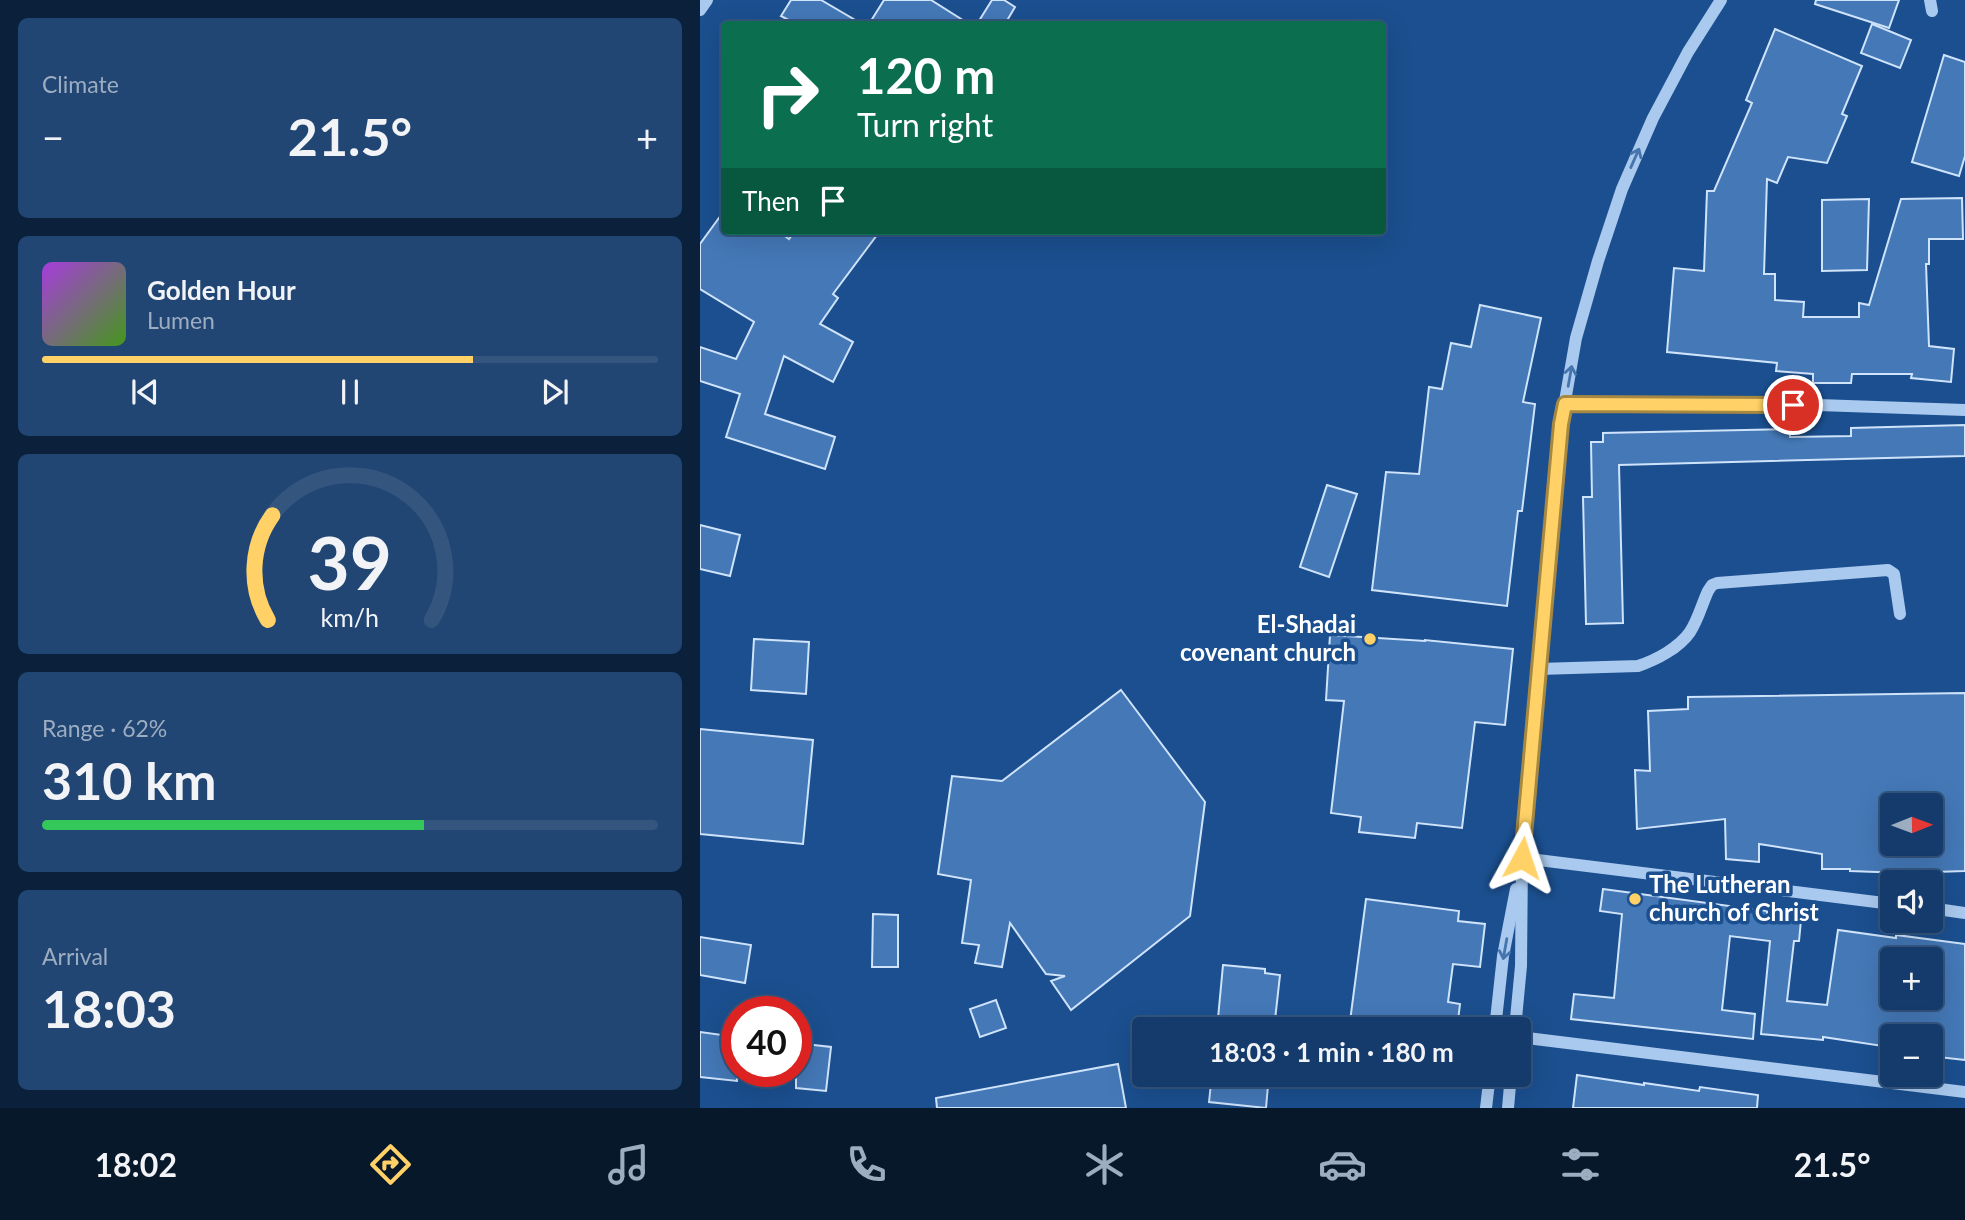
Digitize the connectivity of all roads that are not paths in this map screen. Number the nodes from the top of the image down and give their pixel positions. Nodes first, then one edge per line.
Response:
1 (707, 0) edge
2 (1721, 0) edge
3 (700, 10) edge
4 (1565, 404) junction
5 (1965, 410) edge
6 (1900, 614) dead end
7 (1539, 669) junction
8 (1522, 858) junction
9 (1880, 903) edge
10 (1943, 910) edge
11 (1965, 913) edge
12 (1496, 1017) edge
13 (1516, 1017) edge
14 (1531, 1038) edge
15 (1488, 1087) edge
16 (1510, 1087) edge
17 (1965, 1092) edge
18 (1486, 1108) edge
19 (1508, 1108) edge

1 - 3 street
4 -> 2 street
4 - 5 street
4 - 7 street
6 - 7 street
7 - 8 street
8 - 9 street
8 -> 12 street
8 - 13 street
10 - 11 street
14 - 17 street
15 - 18 street
16 - 19 street

